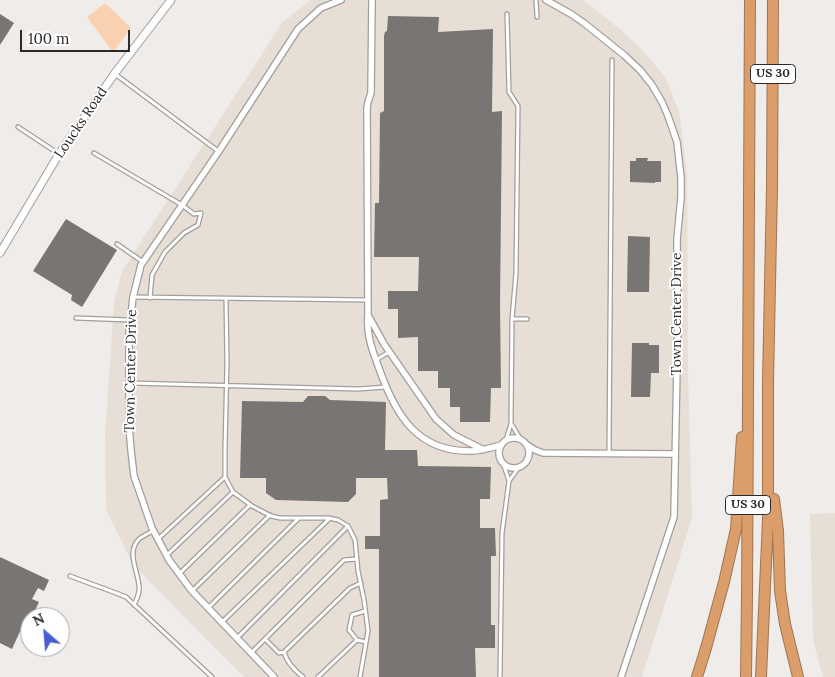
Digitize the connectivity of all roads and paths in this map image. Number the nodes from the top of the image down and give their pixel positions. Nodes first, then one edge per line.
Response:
1 (171, 0) edge
2 (341, 0) edge
3 (372, 0) edge
4 (536, 0) edge
5 (546, 0) edge
6 (750, 0) edge
7 (773, 0) edge
8 (507, 14) dead end
9 (537, 17) dead end
10 (612, 60) dead end
11 (114, 73) junction
12 (18, 127) dead end
13 (219, 151) junction
14 (94, 153) dead end
15 (60, 154) junction
16 (182, 205) junction
17 (118, 244) dead end
18 (0, 253) edge
19 (143, 262) junction
20 (133, 297) junction
21 (150, 298) junction
22 (226, 299) junction
23 (367, 300) junction
24 (368, 315) junction
25 (76, 318) dead end
26 (512, 319) junction
27 (527, 319) dead end
28 (130, 320) junction
29 (749, 334) junction
30 (389, 352) junction
31 (376, 360) junction
32 (129, 383) junction
33 (227, 386) junction
34 (387, 387) junction
35 (512, 424) junction
36 (461, 440) junction
37 (506, 440) junction
38 (521, 440) junction
39 (527, 445) junction
40 (501, 446) junction
41 (456, 450) junction
42 (485, 450) junction
43 (543, 453) junction
44 (768, 453) junction
45 (609, 454) junction
46 (675, 454) junction
47 (502, 461) junction
48 (522, 465) junction
49 (225, 477) junction
50 (509, 482) junction
51 (233, 492) junction
52 (250, 505) junction
53 (270, 515) junction
54 (299, 518) junction
55 (329, 518) junction
56 (348, 526) junction
57 (154, 530) junction
58 (158, 539) junction
59 (167, 555) junction
60 (357, 559) junction
61 (179, 573) junction
62 (70, 576) dead end
63 (361, 583) junction
64 (192, 591) junction
65 (134, 605) junction
66 (208, 608) junction
67 (365, 611) junction
68 (222, 622) junction
69 (236, 638) junction
70 (265, 639) junction
71 (357, 640) junction
72 (366, 642) junction
73 (284, 652) junction
74 (251, 653) junction
75 (212, 677) edge
76 (274, 677) edge
77 (303, 677) edge
78 (318, 677) edge
79 (360, 677) edge
80 (500, 677) edge
81 (621, 677) edge
82 (697, 677) edge
83 (746, 677) edge
84 (761, 677) edge
85 (798, 677) edge

1 - 11 street, Loucks Road
2 - 13 street, Town Center Drive
3 - 23 street
4 - 9 lane
5 - 46 street, Town Center Drive
6 - 29 highway, US 30 / US 30
7 - 44 highway, US 30 / US 30
8 - 26 lane
10 - 45 lane
11 - 13 lane
11 - 15 street, Loucks Road
12 - 15 lane
13 - 16 street, Town Center Drive
14 - 16 lane
15 - 18 street, Loucks Road
16 - 19 street, Town Center Drive
16 - 21 lane
17 - 19 lane
19 - 20 street, Town Center Drive
20 - 21 lane
20 - 28 street, Town Center Drive
21 - 22 lane
22 - 23 lane
22 - 33 lane
23 - 24 street
24 - 30 street
24 - 31 street
25 - 28 lane
26 - 27 lane
26 - 35 lane
28 - 32 street, Town Center Drive
29 - 82 highway
29 - 83 highway, US 30 / US 30
30 - 31 lane
30 - 36 street
31 - 34 street
32 - 33 lane
32 - 57 street, Town Center Drive
33 - 34 lane
33 - 49 lane
34 - 41 street
35 - 37 lane
35 - 38 lane
36 - 41 lane
36 - 42 street
37 - 38 street
37 - 40 street
38 - 39 street
39 - 43 street
39 - 48 street
40 - 42 street
40 - 47 street
41 - 42 street
42 - 47 street
43 - 45 street
43 - 48 street
44 - 84 highway, US 30 / US 30
44 - 85 highway
45 - 46 street
46 - 81 street, Town Center Drive
47 - 48 street
47 - 50 lane
48 - 50 lane
49 - 51 lane
49 - 58 lane
50 - 80 lane
51 - 52 lane
51 - 59 lane
52 - 53 lane
52 - 61 lane
53 - 54 lane
53 - 64 lane
54 - 55 lane
54 - 66 lane
55 - 56 lane
55 - 68 lane
56 - 60 lane
56 - 69 lane
57 - 58 street, Town Center Drive
57 - 65 lane
58 - 59 street, Town Center Drive
59 - 61 street, Town Center Drive
60 - 63 lane
60 - 70 lane
61 - 64 street, Town Center Drive
62 - 65 lane
63 - 67 lane
63 - 73 lane
64 - 66 street, Town Center Drive
65 - 75 lane
66 - 68 street, Town Center Drive
67 - 71 lane
67 - 72 lane
68 - 69 street, Town Center Drive
69 - 74 street, Town Center Drive
70 - 73 lane
70 - 74 lane
71 - 72 lane
71 - 78 lane
72 - 79 lane
73 - 77 lane
74 - 76 street, Town Center Drive

